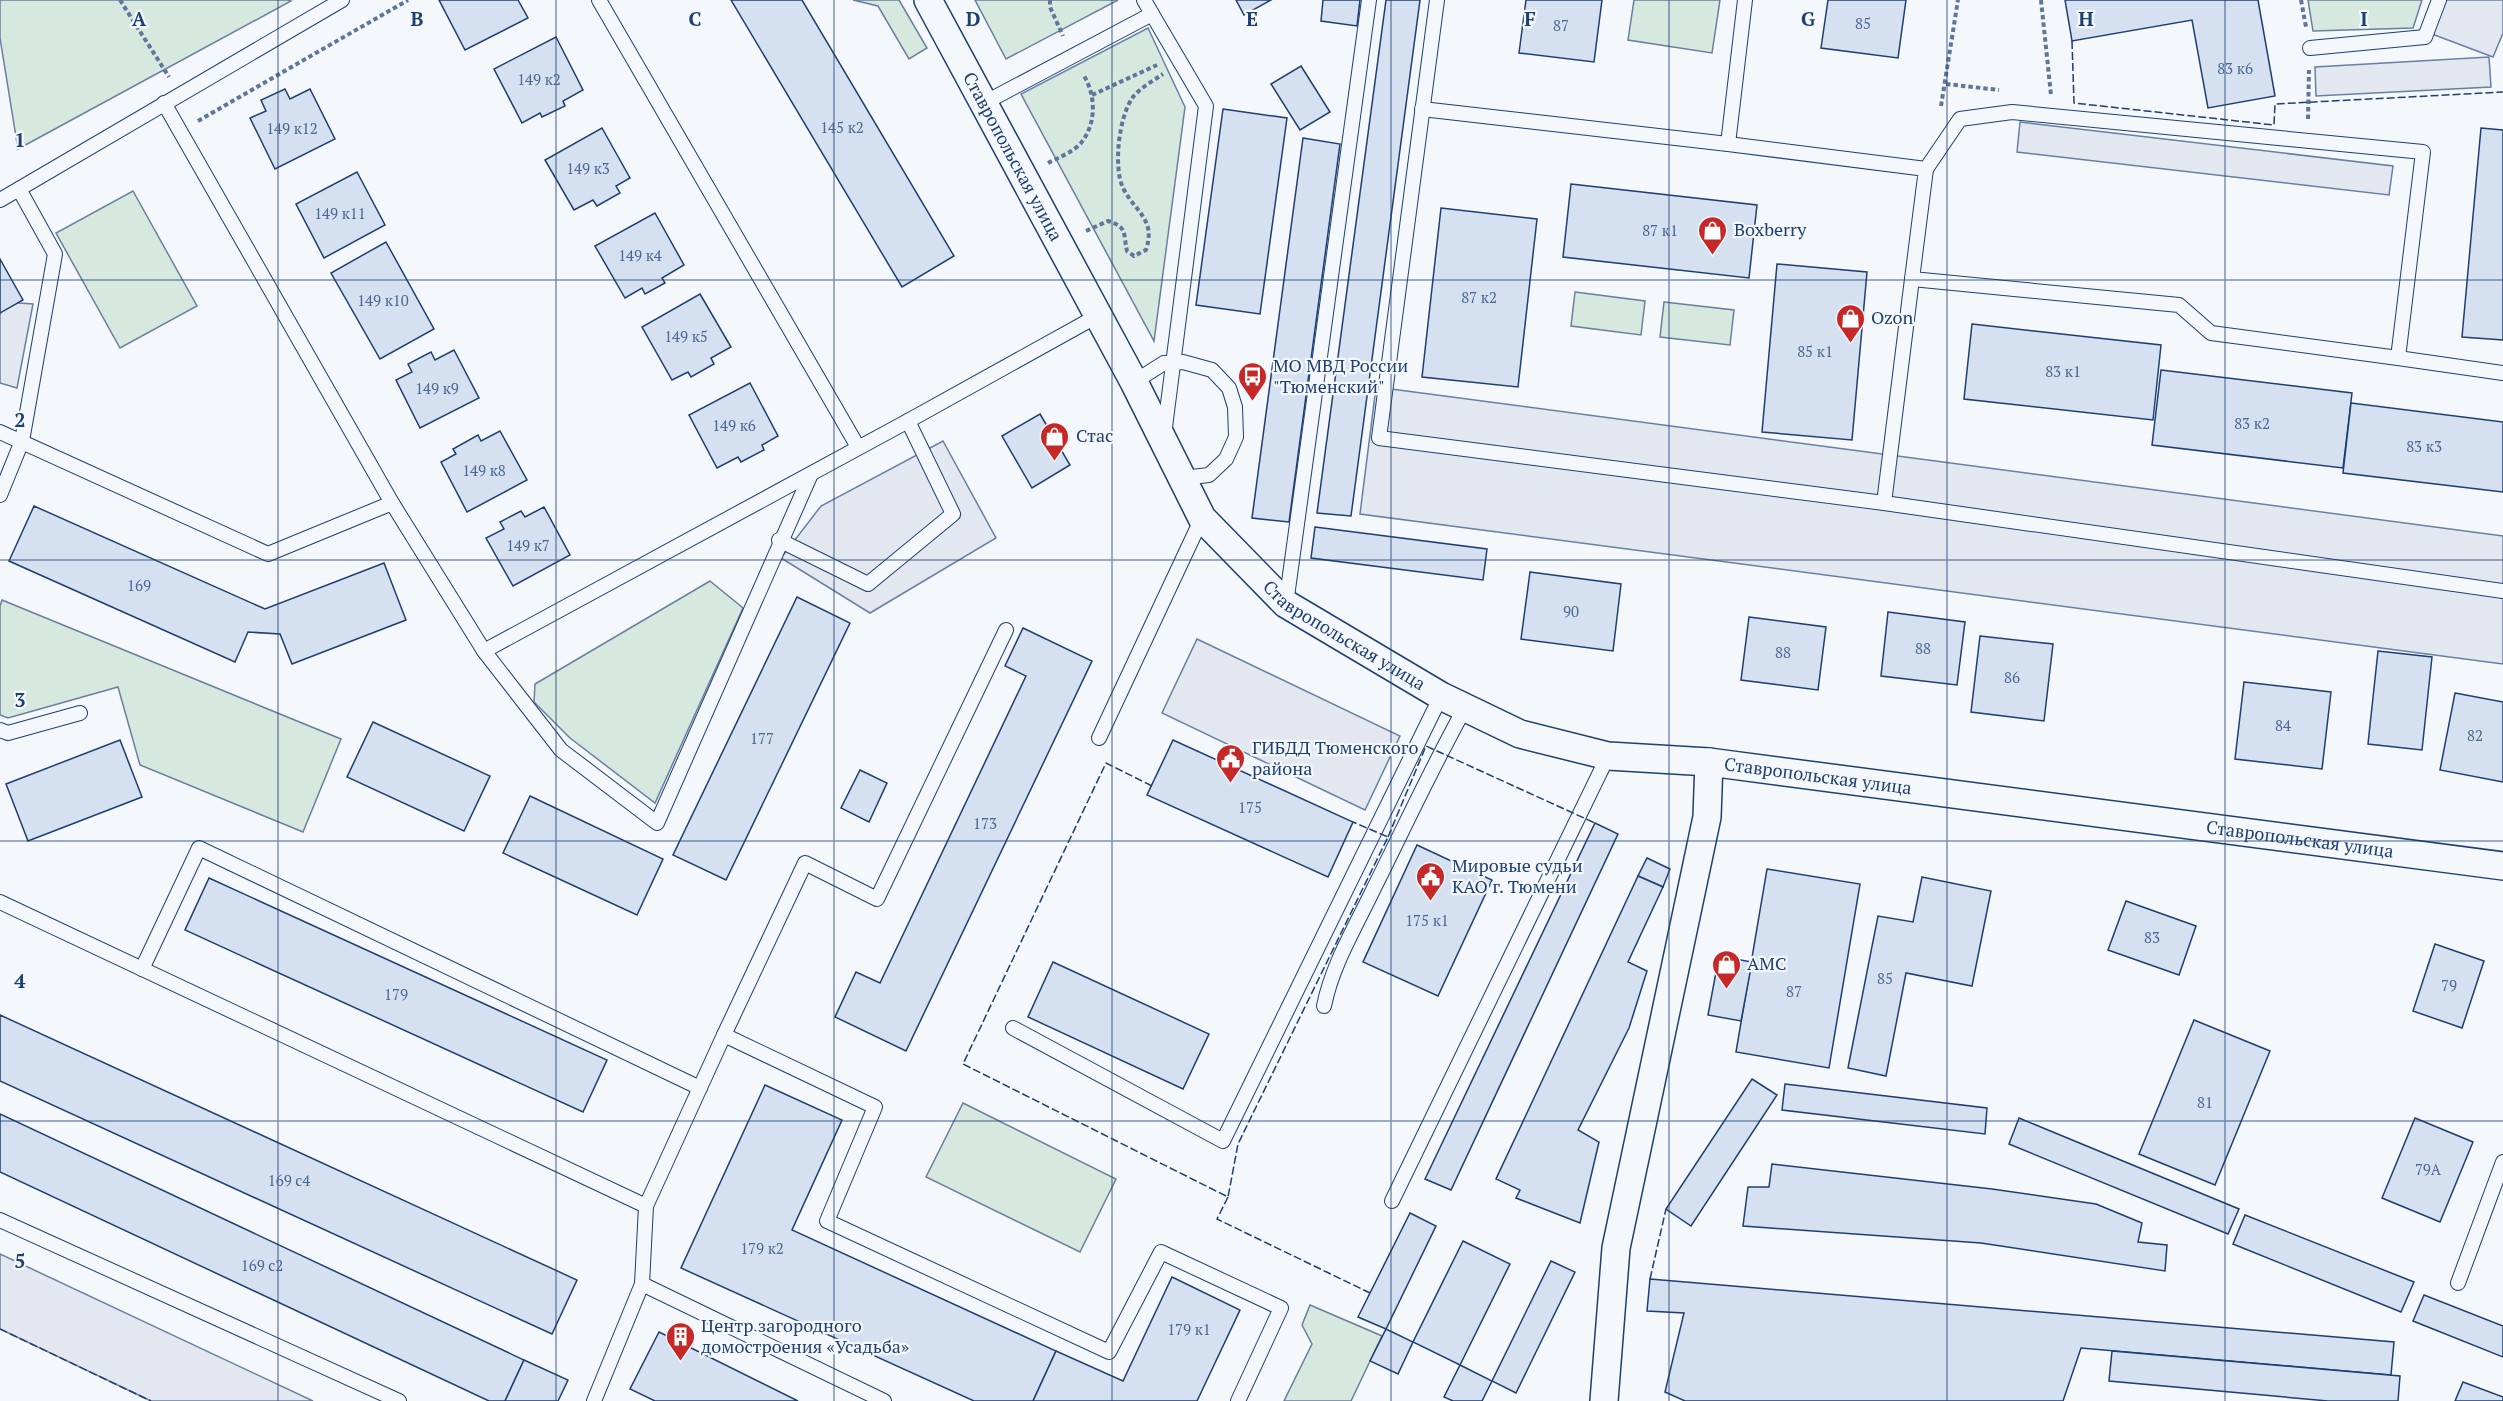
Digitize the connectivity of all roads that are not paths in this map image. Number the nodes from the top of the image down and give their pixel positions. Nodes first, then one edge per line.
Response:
1 (342, 0) edge
2 (599, 0) edge
3 (928, 0) edge
4 (1144, 0) edge
5 (1369, 0) edge
6 (1437, 0) edge
7 (1744, 0) edge
8 (2439, 0) edge
9 (1152, 14) junction
10 (2310, 48) dead end
11 (164, 103) junction
12 (984, 103) junction
13 (1422, 109) junction
14 (1728, 144) junction
15 (1926, 169) junction
16 (19, 189) junction
17 (0, 200) edge
18 (1912, 279) junction
19 (1099, 315) junction
20 (2398, 358) junction
21 (1174, 363) junction
22 (2503, 373) edge
23 (1134, 382) junction
24 (908, 421) junction
25 (0, 432) edge
26 (1164, 438) junction
27 (22, 441) junction
28 (858, 447) junction
29 (811, 474) junction
30 (1184, 478) junction
31 (0, 495) edge
32 (392, 503) junction
33 (1884, 503) junction
34 (1202, 518) junction
35 (779, 540) junction
36 (2503, 591) edge
37 (1286, 604) junction
38 (1006, 630) dead end
39 (484, 651) junction
40 (1441, 696) junction
41 (1465, 708) junction
42 (80, 713) dead end
43 (0, 730) edge
44 (1099, 738) dead end
45 (1608, 756) junction
46 (1709, 762) junction
47 (2503, 866) edge
48 (0, 902) edge
49 (142, 969) junction
50 (1324, 1006) dead end
51 (1013, 1028) dead end
52 (724, 1035) junction
53 (700, 1088) junction
54 (2503, 1162) edge
55 (1392, 1201) dead end
56 (646, 1206) junction
57 (0, 1220) edge
58 (2458, 1283) dead end
59 (642, 1284) junction
60 (399, 1401) edge
61 (594, 1401) edge
62 (884, 1401) edge
63 (1238, 1401) edge
64 (1604, 1401) edge

1 - 11 lane
2 - 28 lane
3 - 12 street, Ставропольская улица
4 - 9 lane
5 - 37 lane
6 - 13 lane
7 - 14 lane
8 - 10 lane
9 - 12 lane
9 - 21 lane
11 - 16 lane
11 - 32 lane
12 - 19 street, Ставропольская улица
13 - 14 lane
13 - 33 lane
14 - 15 lane
15 - 18 lane
15 - 20 lane
16 - 17 lane
16 - 27 lane
18 - 20 lane
18 - 33 lane
19 - 23 street, Ставропольская улица
19 - 24 lane
20 - 22 lane
21 - 23 lane
21 - 26 lane
21 - 30 lane
23 - 26 street, Ставропольская улица
24 - 28 lane
24 - 35 lane
25 - 27 lane
26 - 30 street, Ставропольская улица
27 - 31 lane
27 - 32 lane
28 - 29 lane
29 - 35 lane
29 - 39 lane
30 - 34 street, Ставропольская улица
32 - 39 lane
33 - 36 lane
34 - 37 street, Ставропольская улица
34 - 44 lane
35 - 39 lane
37 - 40 street, Ставропольская улица
38 - 52 lane
40 - 41 street, Ставропольская улица
40 - 51 lane
41 - 45 street, Ставропольская улица
41 - 50 lane
42 - 43 lane
45 - 46 street, Ставропольская улица
45 - 55 lane
46 - 47 street, Ставропольская улица
46 - 64 street
48 - 49 lane
49 - 53 lane
49 - 56 lane
52 - 53 lane
52 - 63 lane
53 - 56 lane
54 - 58 lane
56 - 59 lane
57 - 60 lane
59 - 61 lane
59 - 62 lane

